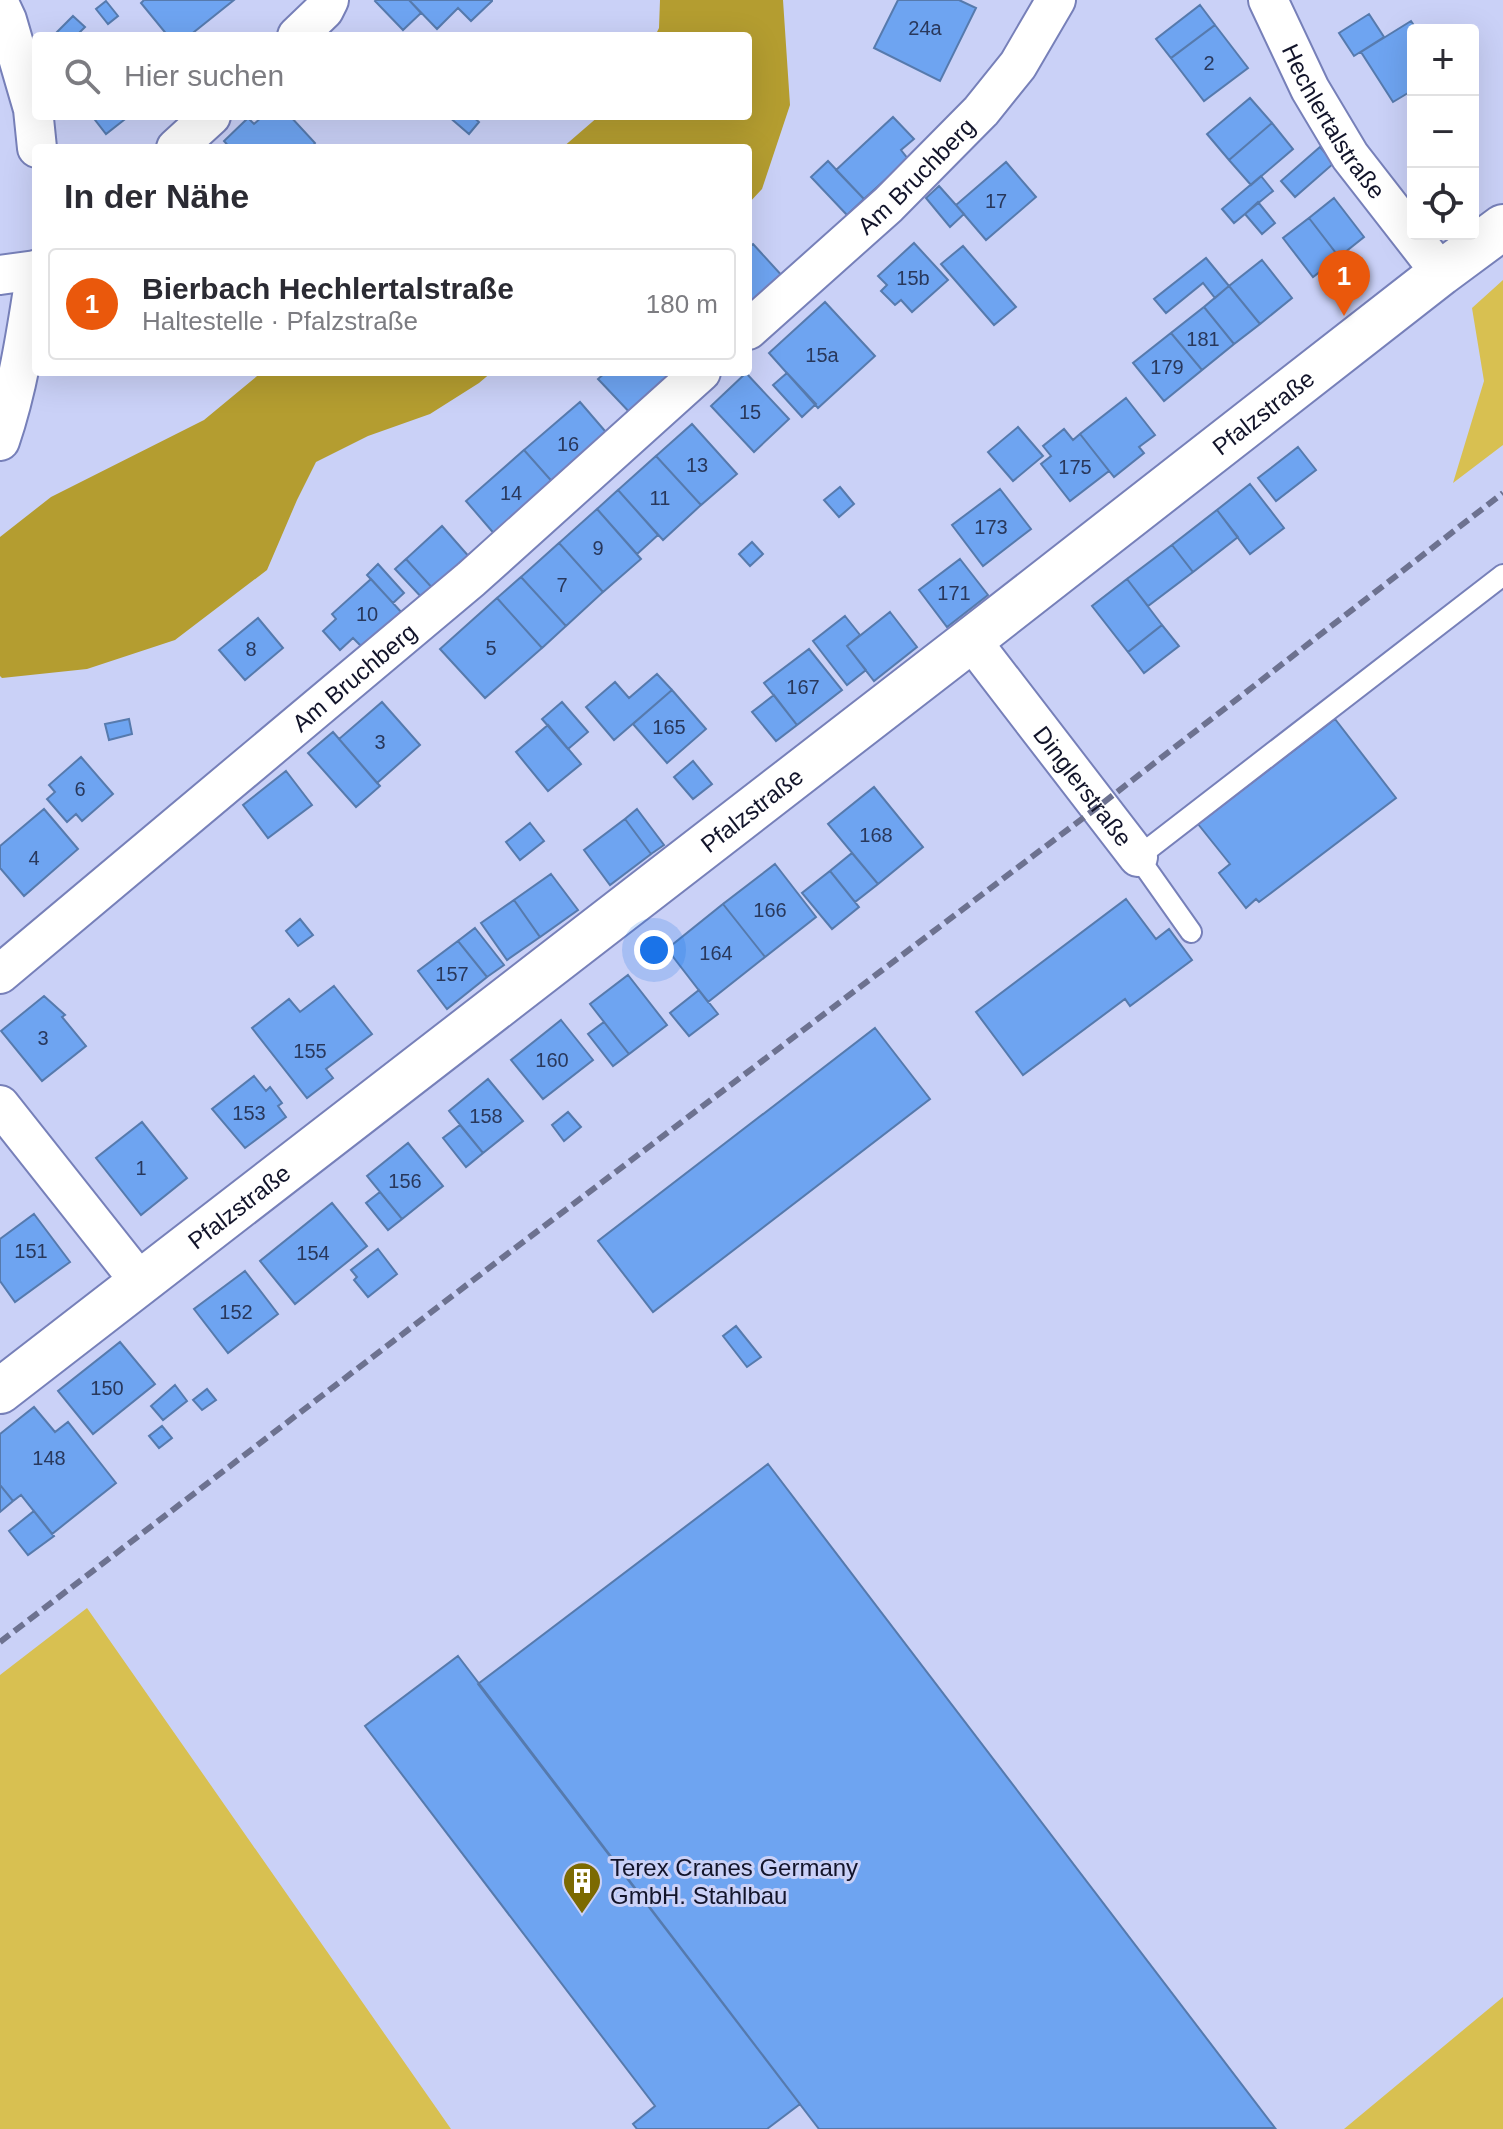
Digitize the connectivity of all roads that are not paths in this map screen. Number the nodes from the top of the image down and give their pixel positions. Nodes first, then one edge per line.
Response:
1 (329, 0) edge
2 (1056, 0) edge
3 (1268, 0) edge
4 (0, 5) edge
5 (301, 32) edge
6 (32, 106) edge
7 (34, 120) edge
8 (207, 120) edge
9 (37, 144) edge
10 (180, 144) edge
11 (1503, 227) edge
12 (32, 271) edge
13 (1441, 273) junction
14 (0, 275) edge
15 (32, 294) edge
16 (752, 326) edge
17 (697, 376) edge
18 (0, 441) edge
19 (1503, 575) edge
20 (971, 640) junction
21 (1138, 857) junction
22 (1191, 932) dead end
23 (0, 974) edge
24 (0, 1105) edge
25 (141, 1283) junction
26 (0, 1391) edge

1 - 5 street
2 - 16 street, Am Bruchberg
3 - 13 street, Hechlertalstraße
4 - 6 street
7 - 9 street
8 - 10 street
11 - 13 main road, Pfalzstraße
12 - 14 street
13 - 20 main road, Pfalzstraße
15 - 18 street
17 - 23 street, Am Bruchberg
19 - 21 lane
20 - 21 street, Dinglerstraße
20 - 25 main road, Pfalzstraße
21 - 22 lane, Dinglerstraße
24 - 25 street
25 - 26 main road, Pfalzstraße

